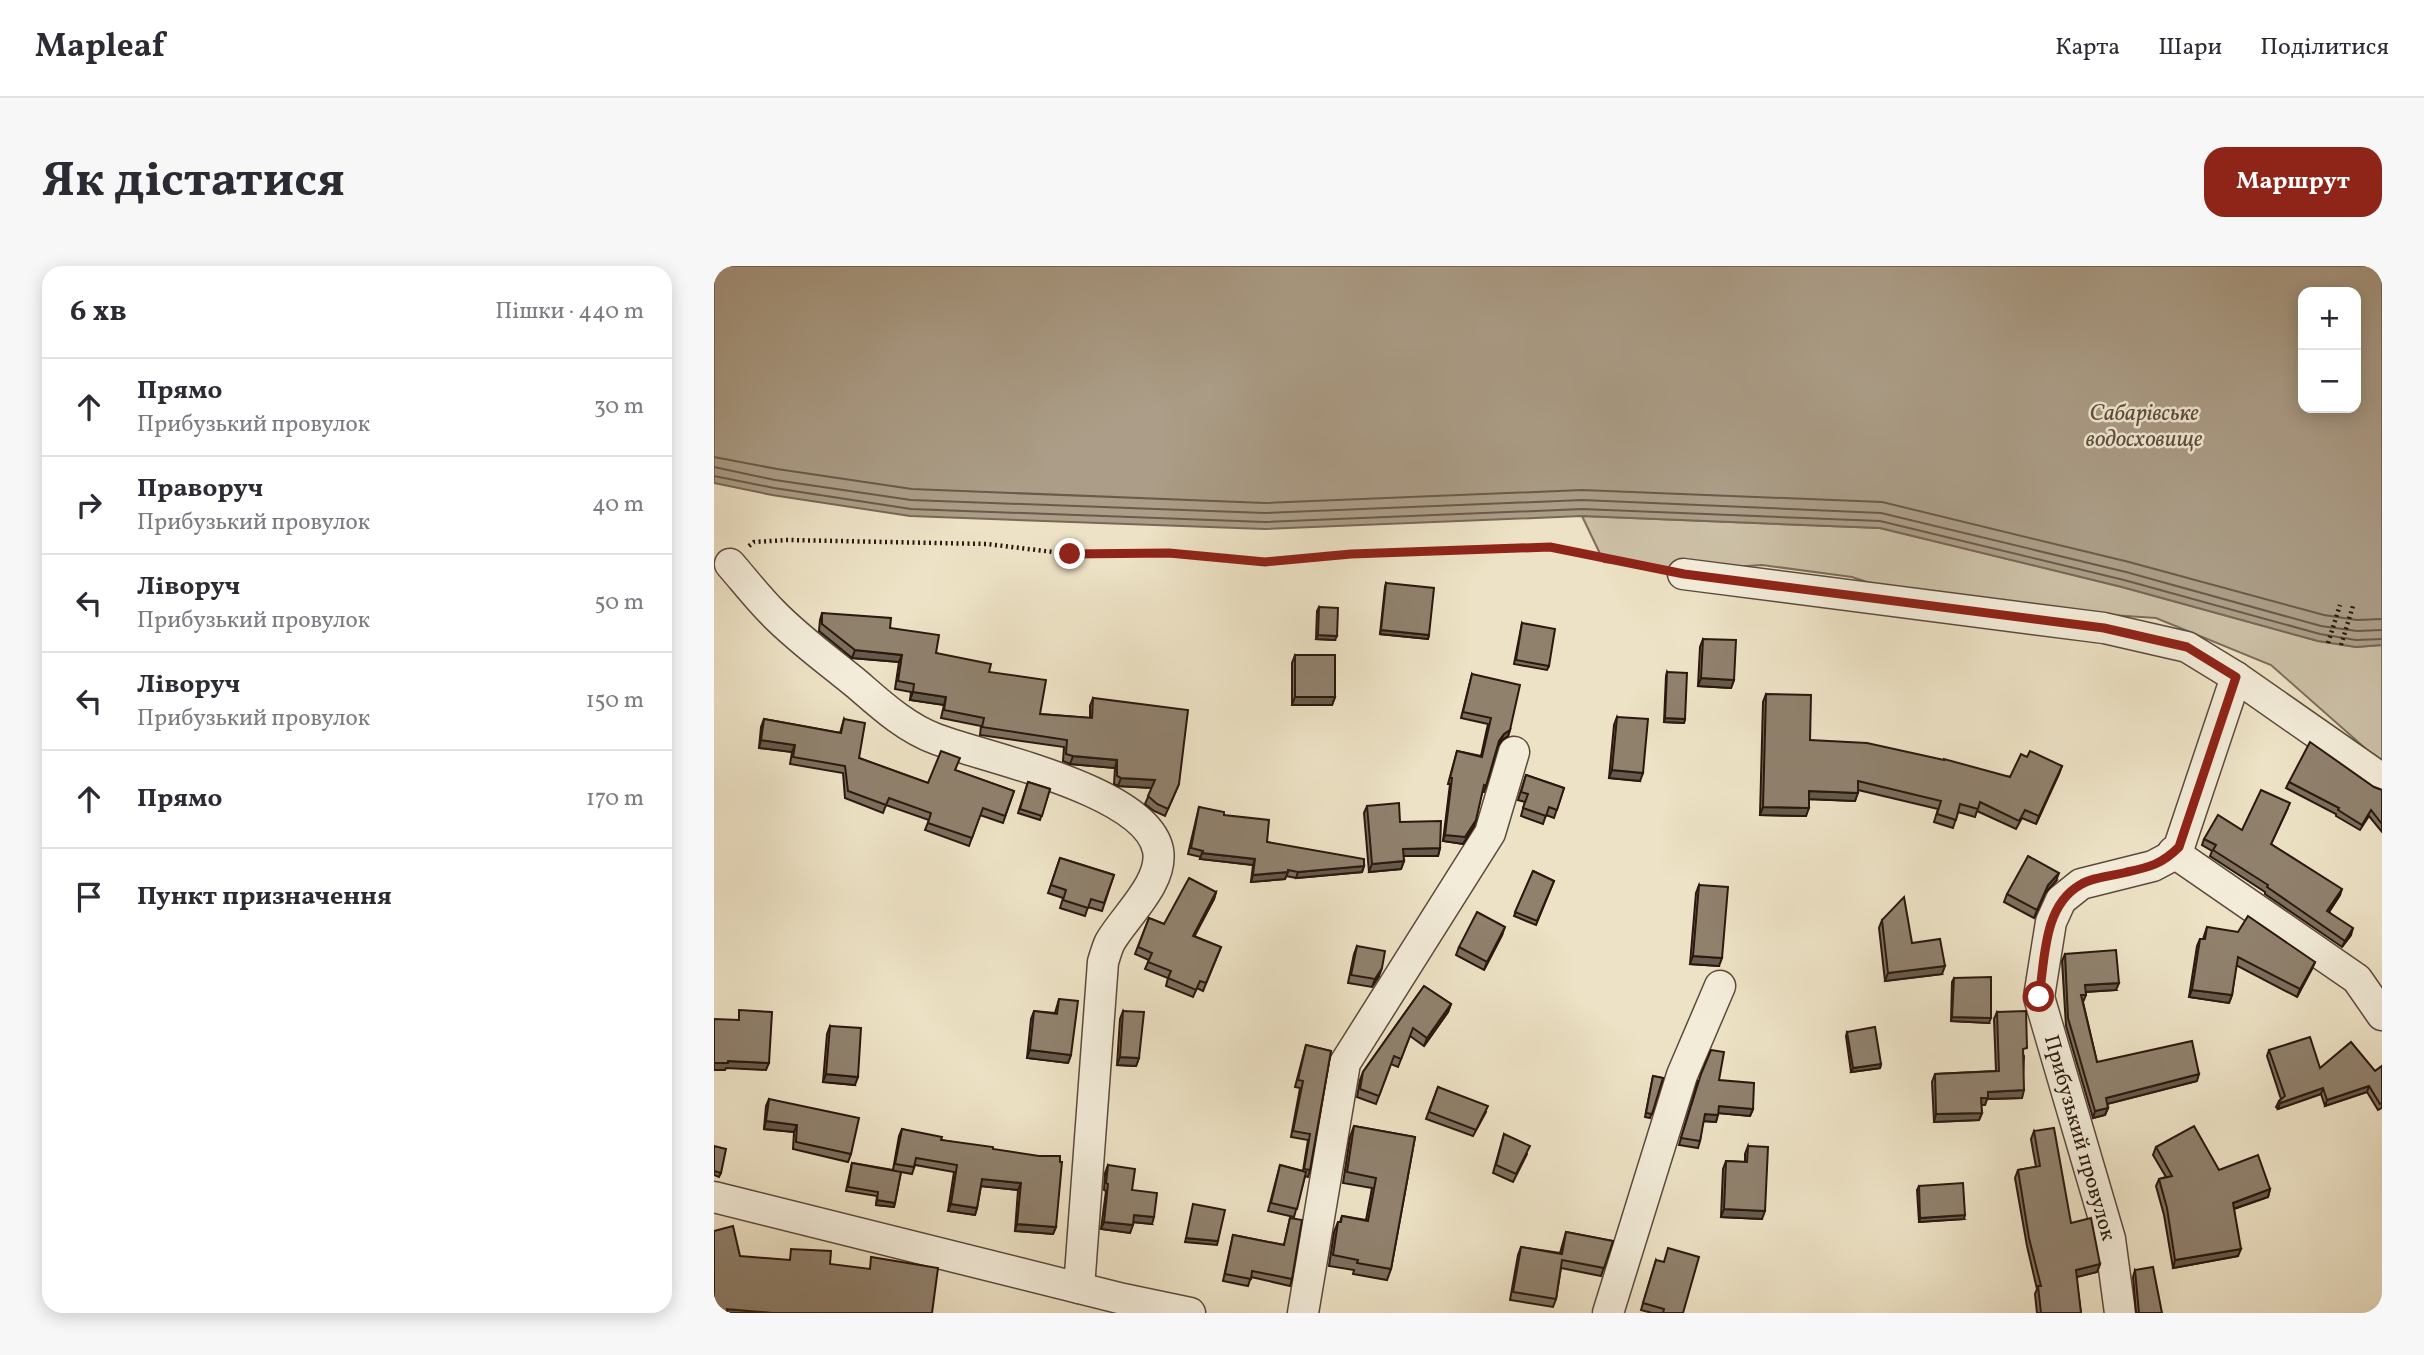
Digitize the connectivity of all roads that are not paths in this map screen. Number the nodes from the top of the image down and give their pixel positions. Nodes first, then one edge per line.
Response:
1 (730, 565) road end
2 (1684, 574) road end
3 (2236, 677) junction
4 (1514, 752) dead end
5 (2382, 779) edge
6 (2173, 852) junction
7 (1720, 986) dead end
8 (2382, 1015) edge
9 (714, 1197) edge
10 (1079, 1288) junction
11 (1123, 1306) edge
12 (1190, 1313) edge
13 (1303, 1313) edge
14 (1608, 1313) edge
15 (2120, 1313) edge

1 - 10 street
2 - 3 street
3 - 5 street
3 - 6 street
4 - 13 street
6 - 8 street
6 - 15 street, Прибузький провулок
7 - 14 street
9 - 10 street
10 - 11 street
11 - 12 street

